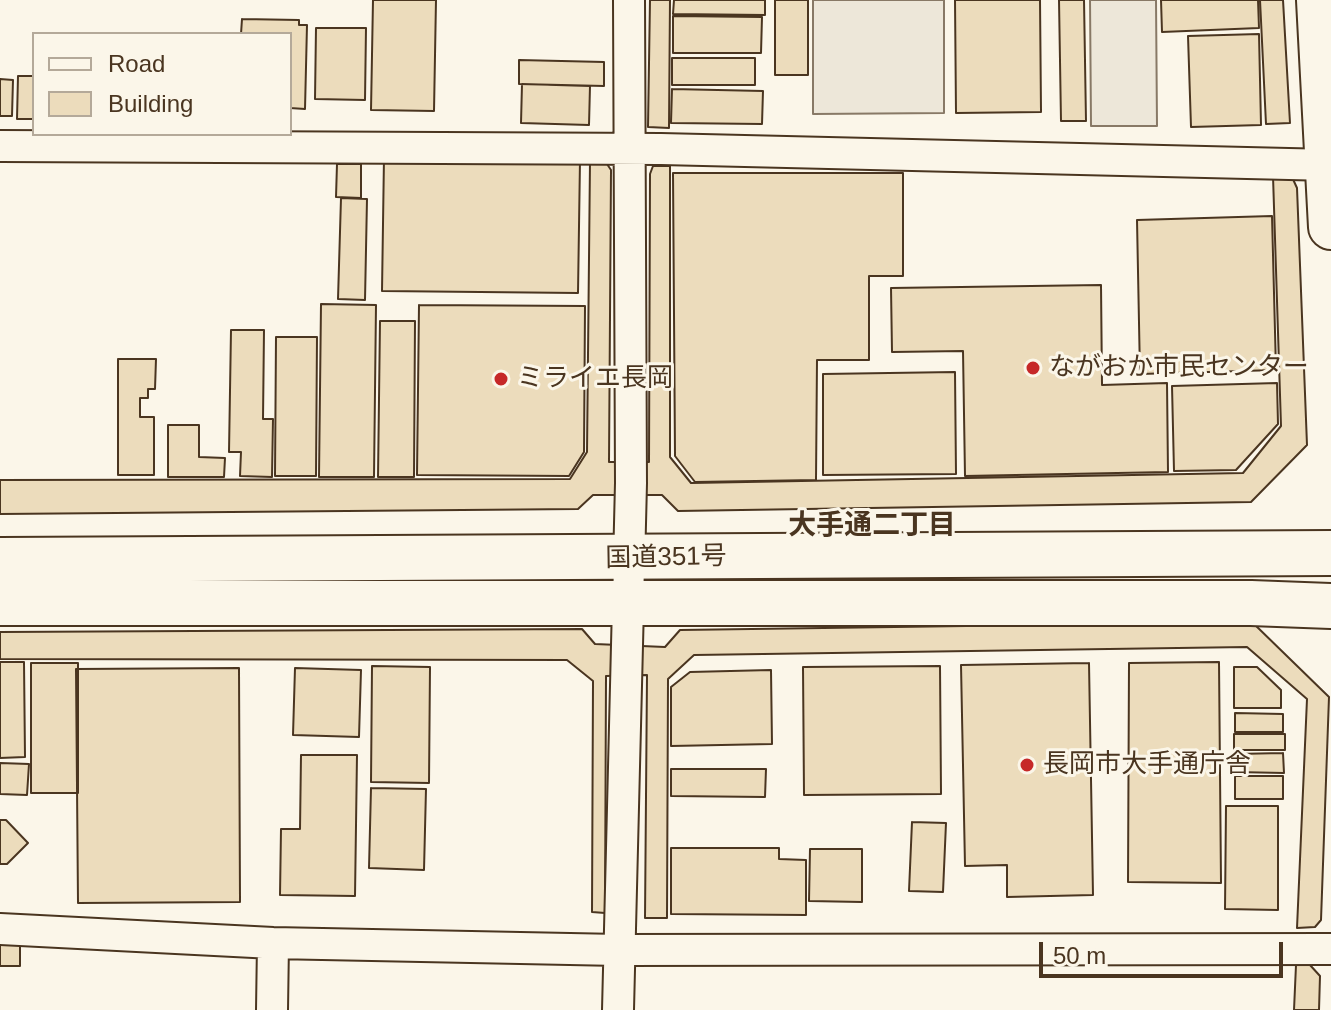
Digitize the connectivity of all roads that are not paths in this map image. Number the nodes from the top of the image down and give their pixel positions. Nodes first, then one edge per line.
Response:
1 (629, 0) edge
2 (1319, 0) edge
3 (0, 146) edge
4 (630, 150) junction
5 (1330, 165) edge
6 (1331, 227) edge
7 (1331, 553) edge
8 (629, 557) junction
9 (0, 560) edge
10 (0, 603) edge
11 (629, 603) junction
12 (1331, 606) edge
13 (0, 929) edge
14 (273, 943) junction
15 (1331, 949) edge
16 (619, 950) junction
17 (272, 1010) edge
18 (618, 1010) edge

1 - 4 street
2 - 5 highway
3 - 4 street
4 - 5 street
4 - 8 street
5 - 6 highway
7 - 8 highway, 国道351号
8 - 9 highway, 国道351号
8 - 11 street
10 - 11 highway, 国道351号
11 - 12 highway, 国道351号
11 - 16 street
13 - 14 street
14 - 16 street
14 - 17 street
15 - 16 street
16 - 18 street

